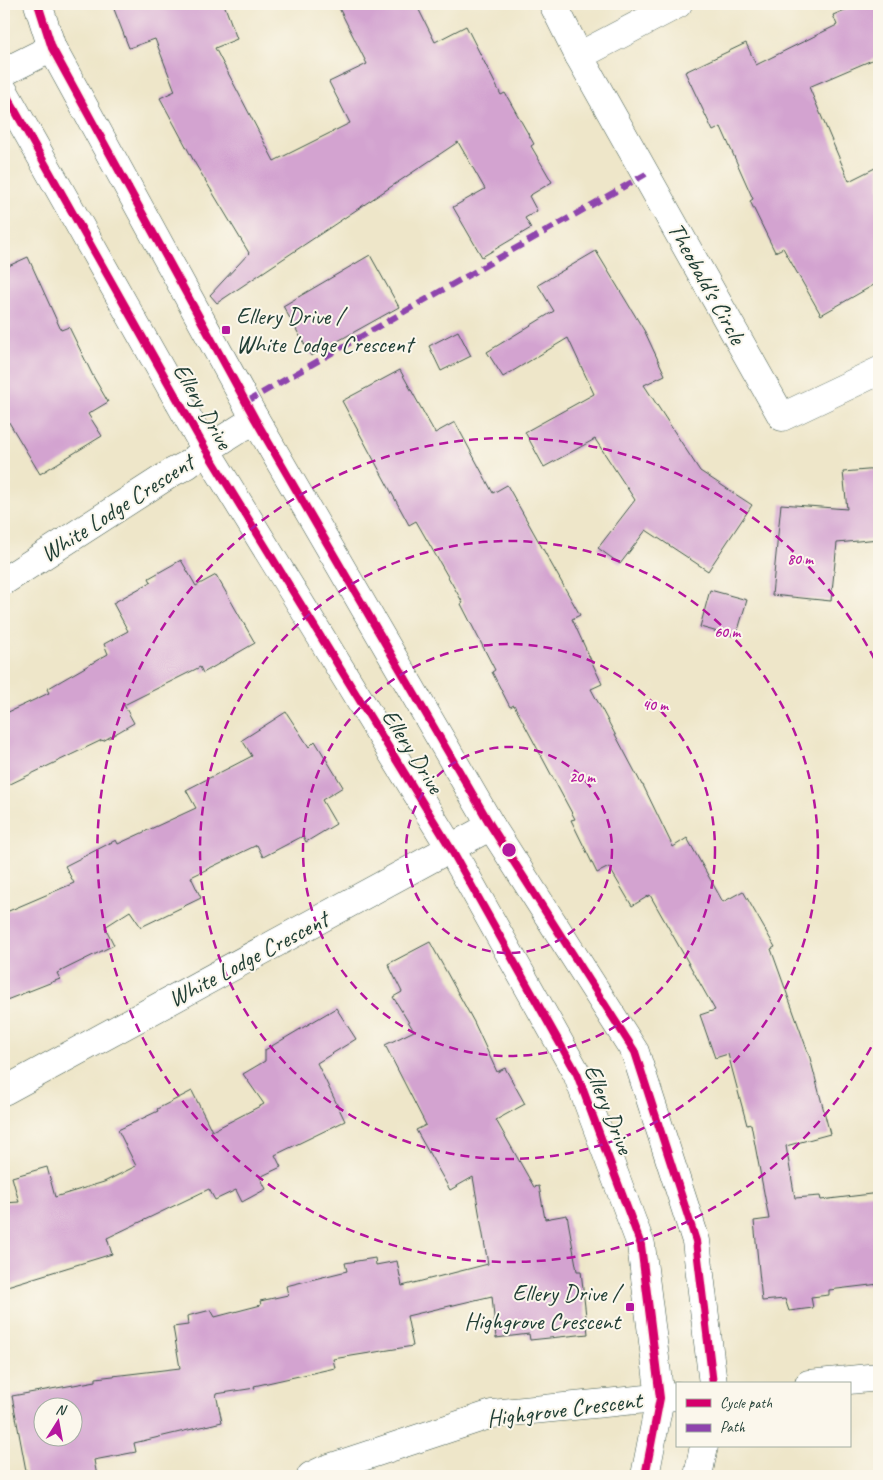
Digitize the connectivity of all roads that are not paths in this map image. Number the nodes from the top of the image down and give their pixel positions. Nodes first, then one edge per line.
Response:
1 (38, 4) edge
2 (552, 4) edge
3 (678, 4) edge
4 (52, 48) junction
5 (579, 56) junction
6 (4, 72) edge
7 (4, 91) edge
8 (879, 371) edge
9 (255, 419) junction
10 (206, 450) junction
11 (4, 581) edge
12 (491, 826) junction
13 (451, 848) junction
14 (4, 1092) edge
15 (879, 1378) edge
16 (713, 1382) edge
17 (832, 1382) edge
18 (668, 1397) edge
19 (704, 1448) edge
20 (311, 1476) edge
21 (645, 1476) edge
22 (698, 1476) edge

1 - 4 street, Ellery Drive
2 - 5 street, Theobald's Circle
3 - 5 street
4 - 6 street
4 - 9 street, Ellery Drive
5 - 8 street, Theobald's Circle
7 - 10 street, Ellery Drive
9 - 10 street, White Lodge Crescent
9 - 12 street, Ellery Drive
10 - 11 street, White Lodge Crescent
10 - 13 street, Ellery Drive
12 - 13 street, White Lodge Crescent
12 - 16 street, Ellery Drive
13 - 14 street, White Lodge Crescent
13 - 18 street, Ellery Drive
15 - 17 street
18 - 20 street, Highgrove Crescent
18 - 21 street, Ellery Drive
19 - 22 street

